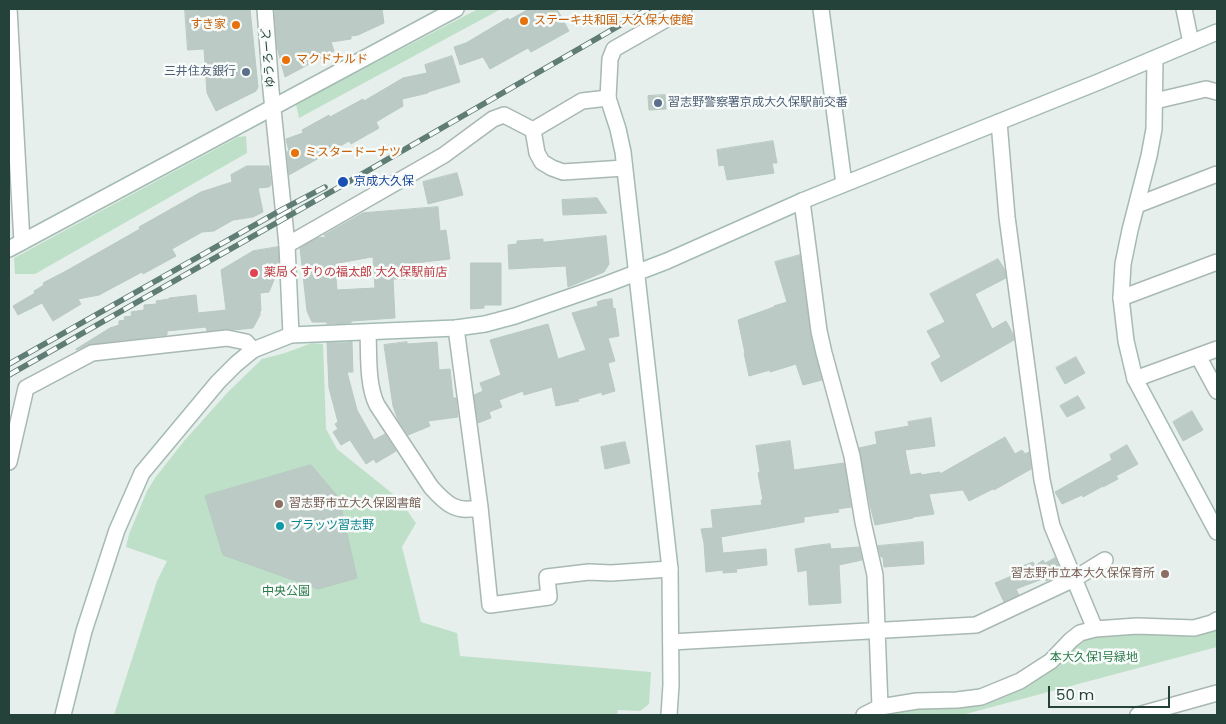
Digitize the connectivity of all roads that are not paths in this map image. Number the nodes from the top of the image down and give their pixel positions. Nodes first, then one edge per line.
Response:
1 (264, 9) edge
2 (456, 9) edge
3 (684, 9) edge
4 (821, 9) edge
5 (1184, 9) edge
6 (9, 14) edge
7 (1217, 32) edge
8 (1191, 43) junction
9 (1155, 58) junction
10 (1217, 92) edge
11 (608, 98) junction
12 (1155, 101) junction
13 (273, 108) junction
14 (999, 122) junction
15 (533, 130) junction
16 (624, 168) junction
17 (1217, 174) edge
18 (844, 184) junction
19 (802, 201) junction
20 (1136, 205) junction
21 (16, 245) edge
22 (287, 245) junction
23 (1217, 262) edge
24 (636, 273) junction
25 (1122, 298) junction
26 (456, 328) junction
27 (368, 332) junction
28 (291, 335) junction
29 (1217, 348) edge
30 (253, 350) junction
31 (1198, 356) junction
32 (1135, 379) junction
33 (1217, 391) edge
34 (9, 462) edge
35 (480, 507) junction
36 (1217, 532) edge
37 (1105, 560) dead end
38 (670, 569) junction
39 (1074, 579) junction
40 (1217, 620) edge
41 (1095, 629) junction
42 (877, 632) junction
43 (671, 642) junction
44 (1217, 693) edge
45 (880, 707) junction
46 (1171, 711) edge
47 (63, 715) edge
48 (669, 715) edge
49 (864, 715) edge
50 (1138, 715) edge

1 - 13 street, ゆうろーど
2 - 13 street
3 - 11 street
4 - 18 street
5 - 8 street
6 - 21 street
7 - 8 street
8 - 9 street
9 - 12 street
9 - 14 street
10 - 12 street
11 - 15 street
11 - 16 street
12 - 20 street
13 - 21 street
13 - 22 street, ゆうろーど
14 - 18 street
14 - 39 street
15 - 16 street
15 - 22 street
16 - 24 street
17 - 20 street
18 - 19 street
19 - 24 street
19 - 42 street
20 - 25 street
22 - 28 street, ゆうろーど
23 - 25 street
24 - 26 street
24 - 38 street
25 - 32 street
26 - 27 street
26 - 35 street
27 - 28 street
27 - 35 street
28 - 30 street
29 - 31 street
30 - 34 street
30 - 47 street
31 - 32 street
31 - 33 street
32 - 36 street
35 - 38 street
37 - 39 street
38 - 43 street
39 - 41 street
39 - 42 street
40 - 41 street
41 - 45 street
42 - 43 street
42 - 45 street
43 - 48 street
44 - 46 street
45 - 49 street
46 - 50 street

